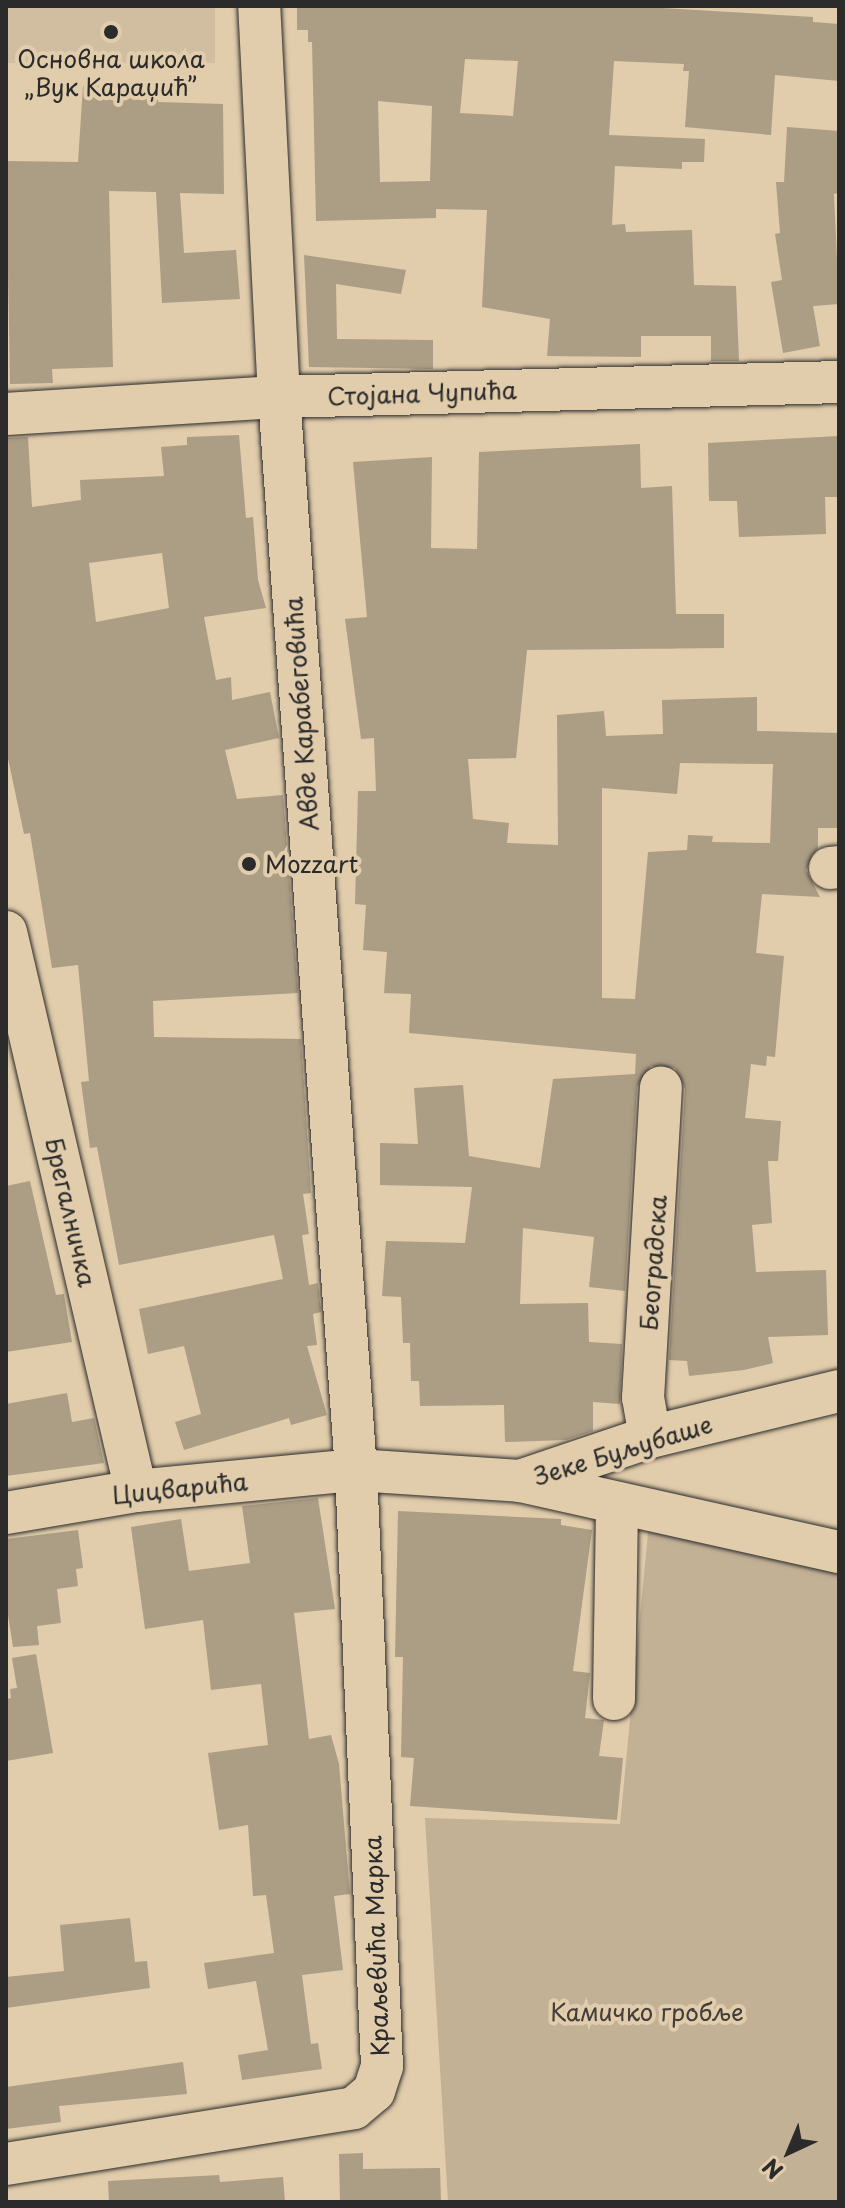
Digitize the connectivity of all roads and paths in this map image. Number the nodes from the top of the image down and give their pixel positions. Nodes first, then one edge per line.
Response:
1 (259, 6) edge
2 (839, 382) edge
3 (279, 397) junction
4 (6, 414) edge
5 (6, 932) edge
6 (661, 1088) dead end
7 (839, 1391) edge
8 (650, 1437) junction
9 (356, 1470) junction
10 (520, 1481) junction
11 (136, 1491) junction
12 (617, 1503) junction
13 (6, 1513) edge
14 (839, 1552) edge
15 (614, 1699) dead end
16 (6, 2164) edge

1 - 3 street, Авде Карабеговића
2 - 3 street, Стојана Чупића
3 - 4 street, Стојана Чупића
3 - 9 street, Авде Карабеговића
5 - 11 street, Брегалничка
6 - 8 street, Београдска
7 - 8 street, Зеке Буљубаше
8 - 10 street, Зеке Буљубаше
9 - 10 street, Зеке Буљубаше
9 - 11 street, Цицварића
9 - 16 street, Краљевића Марка
10 - 12 street
11 - 13 street, Цицварића
12 - 14 street
12 - 15 street

